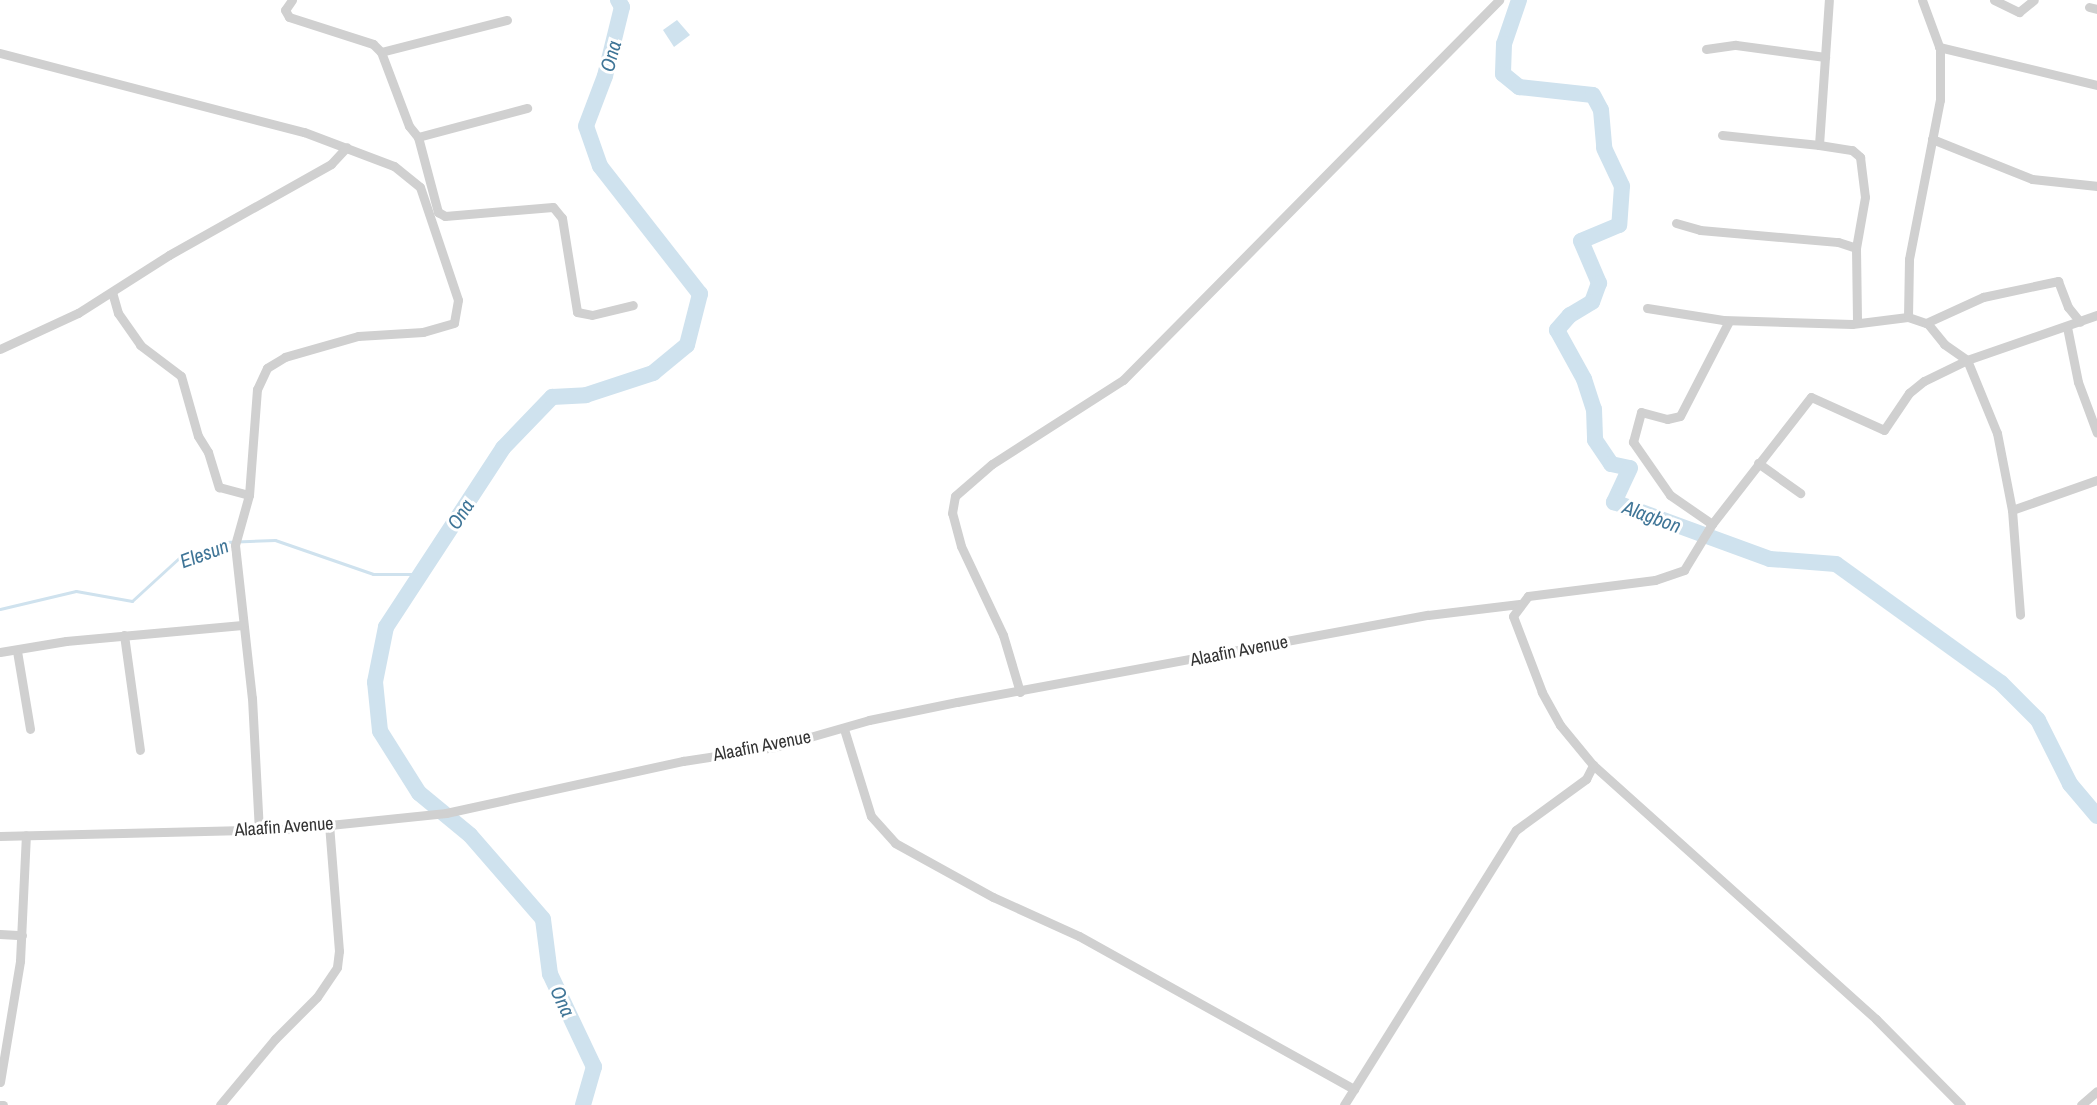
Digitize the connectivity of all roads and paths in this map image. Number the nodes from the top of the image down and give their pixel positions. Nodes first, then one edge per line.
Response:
1 (292, 0) edge
2 (1499, 0) edge
3 (1829, 0) edge
4 (1922, 0) edge
5 (1994, 0) edge
6 (2034, 0) edge
7 (507, 20) dead end
8 (1939, 47) junction
9 (1706, 49) dead end
10 (381, 52) junction
11 (0, 53) edge
12 (1825, 57) junction
13 (2097, 85) edge
14 (527, 108) dead end
15 (1722, 135) dead end
16 (418, 137) junction
17 (1932, 139) junction
18 (1819, 145) junction
19 (347, 147) junction
20 (429, 172) junction
21 (413, 182) junction
22 (2097, 186) edge
23 (1676, 223) dead end
24 (1856, 248) junction
25 (112, 292) junction
26 (633, 305) dead end
27 (1647, 308) dead end
28 (2097, 315) edge
29 (1908, 317) junction
30 (1729, 321) junction
31 (2080, 322) junction
32 (1857, 323) junction
33 (1926, 323) junction
34 (2067, 327) junction
35 (0, 349) edge
36 (1967, 360) junction
37 (2097, 433) edge
38 (1758, 463) junction
39 (2097, 480) edge
40 (1800, 493) dead end
41 (249, 495) junction
42 (2012, 510) junction
43 (1710, 527) junction
44 (1519, 604) junction
45 (2020, 615) dead end
46 (242, 625) junction
47 (124, 635) junction
48 (17, 651) junction
49 (0, 652) edge
50 (1020, 692) junction
51 (30, 729) dead end
52 (844, 729) junction
53 (140, 750) dead end
54 (1593, 765) junction
55 (329, 824) junction
56 (260, 830) junction
57 (26, 835) junction
58 (0, 836) edge
59 (0, 934) edge
60 (22, 935) junction
61 (0, 1082) edge
62 (1354, 1089) junction
63 (2097, 1091) edge
64 (220, 1105) edge
65 (1344, 1105) edge
66 (1961, 1105) edge
67 (2081, 1105) edge

1 - 10 street
2 - 50 street
3 - 12 street
4 - 8 street
5 - 6 street
7 - 10 street
8 - 13 street
8 - 17 street
9 - 12 street
10 - 16 street
11 - 19 street
12 - 18 street
14 - 16 street
15 - 18 street
16 - 20 street
17 - 22 street
17 - 29 street
18 - 24 street
19 - 21 street
19 - 25 street
20 - 21 street
20 - 26 street
21 - 41 street
23 - 24 street
24 - 32 street
25 - 35 street
25 - 41 street
27 - 30 street
28 - 31 street
29 - 32 street
29 - 33 street
30 - 32 street
30 - 43 street
31 - 33 street
31 - 34 street
33 - 36 street
34 - 36 street
34 - 37 street
36 - 38 street, Alaafin Avenue
36 - 42 street
38 - 40 street
38 - 43 street, Alaafin Avenue
39 - 42 street
41 - 46 street
42 - 45 street
43 - 44 street, Alaafin Avenue
44 - 50 street, Alaafin Avenue
44 - 54 street
46 - 47 street
46 - 56 street
47 - 48 street
47 - 53 street
48 - 49 street
48 - 51 street
50 - 52 street, Alaafin Avenue
52 - 55 street, Alaafin Avenue
52 - 62 street
54 - 62 street
54 - 66 street
55 - 56 street, Alaafin Avenue
55 - 64 street
56 - 57 street, Alaafin Avenue
57 - 58 street, Alaafin Avenue
57 - 60 street
59 - 60 street
60 - 61 street
62 - 65 street
63 - 67 street

